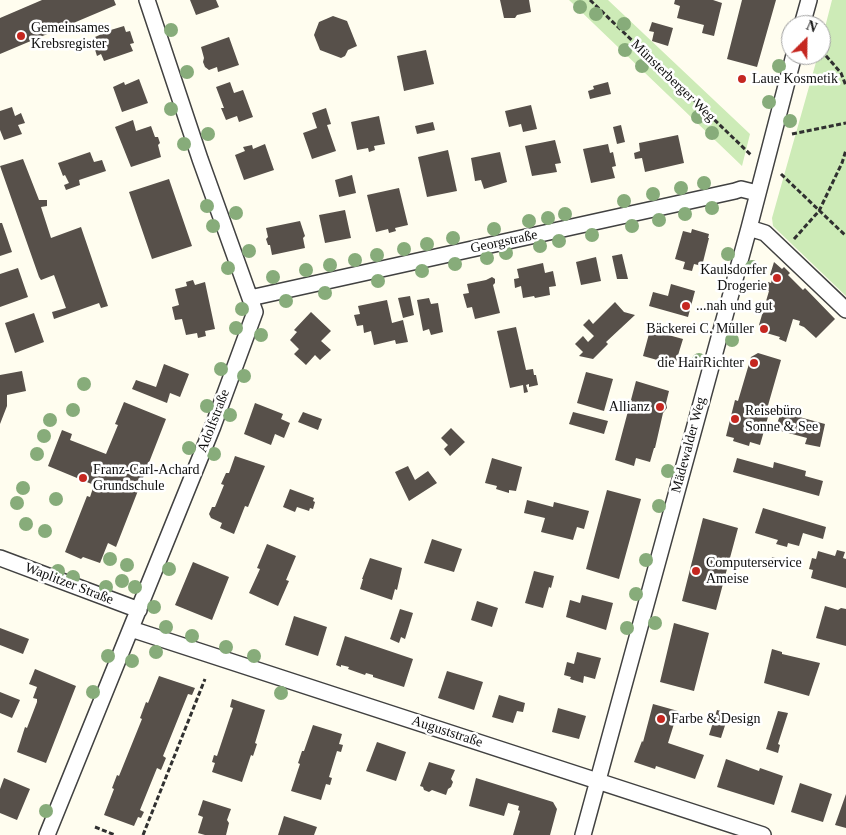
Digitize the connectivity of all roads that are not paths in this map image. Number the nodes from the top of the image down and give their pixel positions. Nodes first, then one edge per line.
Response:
1 (147, 0) edge
2 (809, 0) edge
3 (805, 15) edge
4 (791, 65) edge
5 (757, 194) junction
6 (749, 228) junction
7 (250, 298) junction
8 (846, 310) edge
9 (0, 558) edge
10 (139, 610) junction
11 (131, 629) junction
12 (597, 781) junction
13 (47, 835) edge
14 (583, 835) edge
15 (763, 835) edge

1 - 7 street, Adolfstraße
2 - 3 street
4 - 5 street, Mädewalder Weg
5 - 6 street, Mädewalder Weg
5 - 7 street, Georgstraße
6 - 8 street
6 - 12 street, Mädewalder Weg
7 - 10 street, Adolfstraße
9 - 10 street, Waplitzer Straße
10 - 11 street, Adolfstraße
11 - 12 street, Auguststraße
11 - 13 street, Adolfstraße
12 - 14 street, Mädewalder Weg
12 - 15 street, Auguststraße

